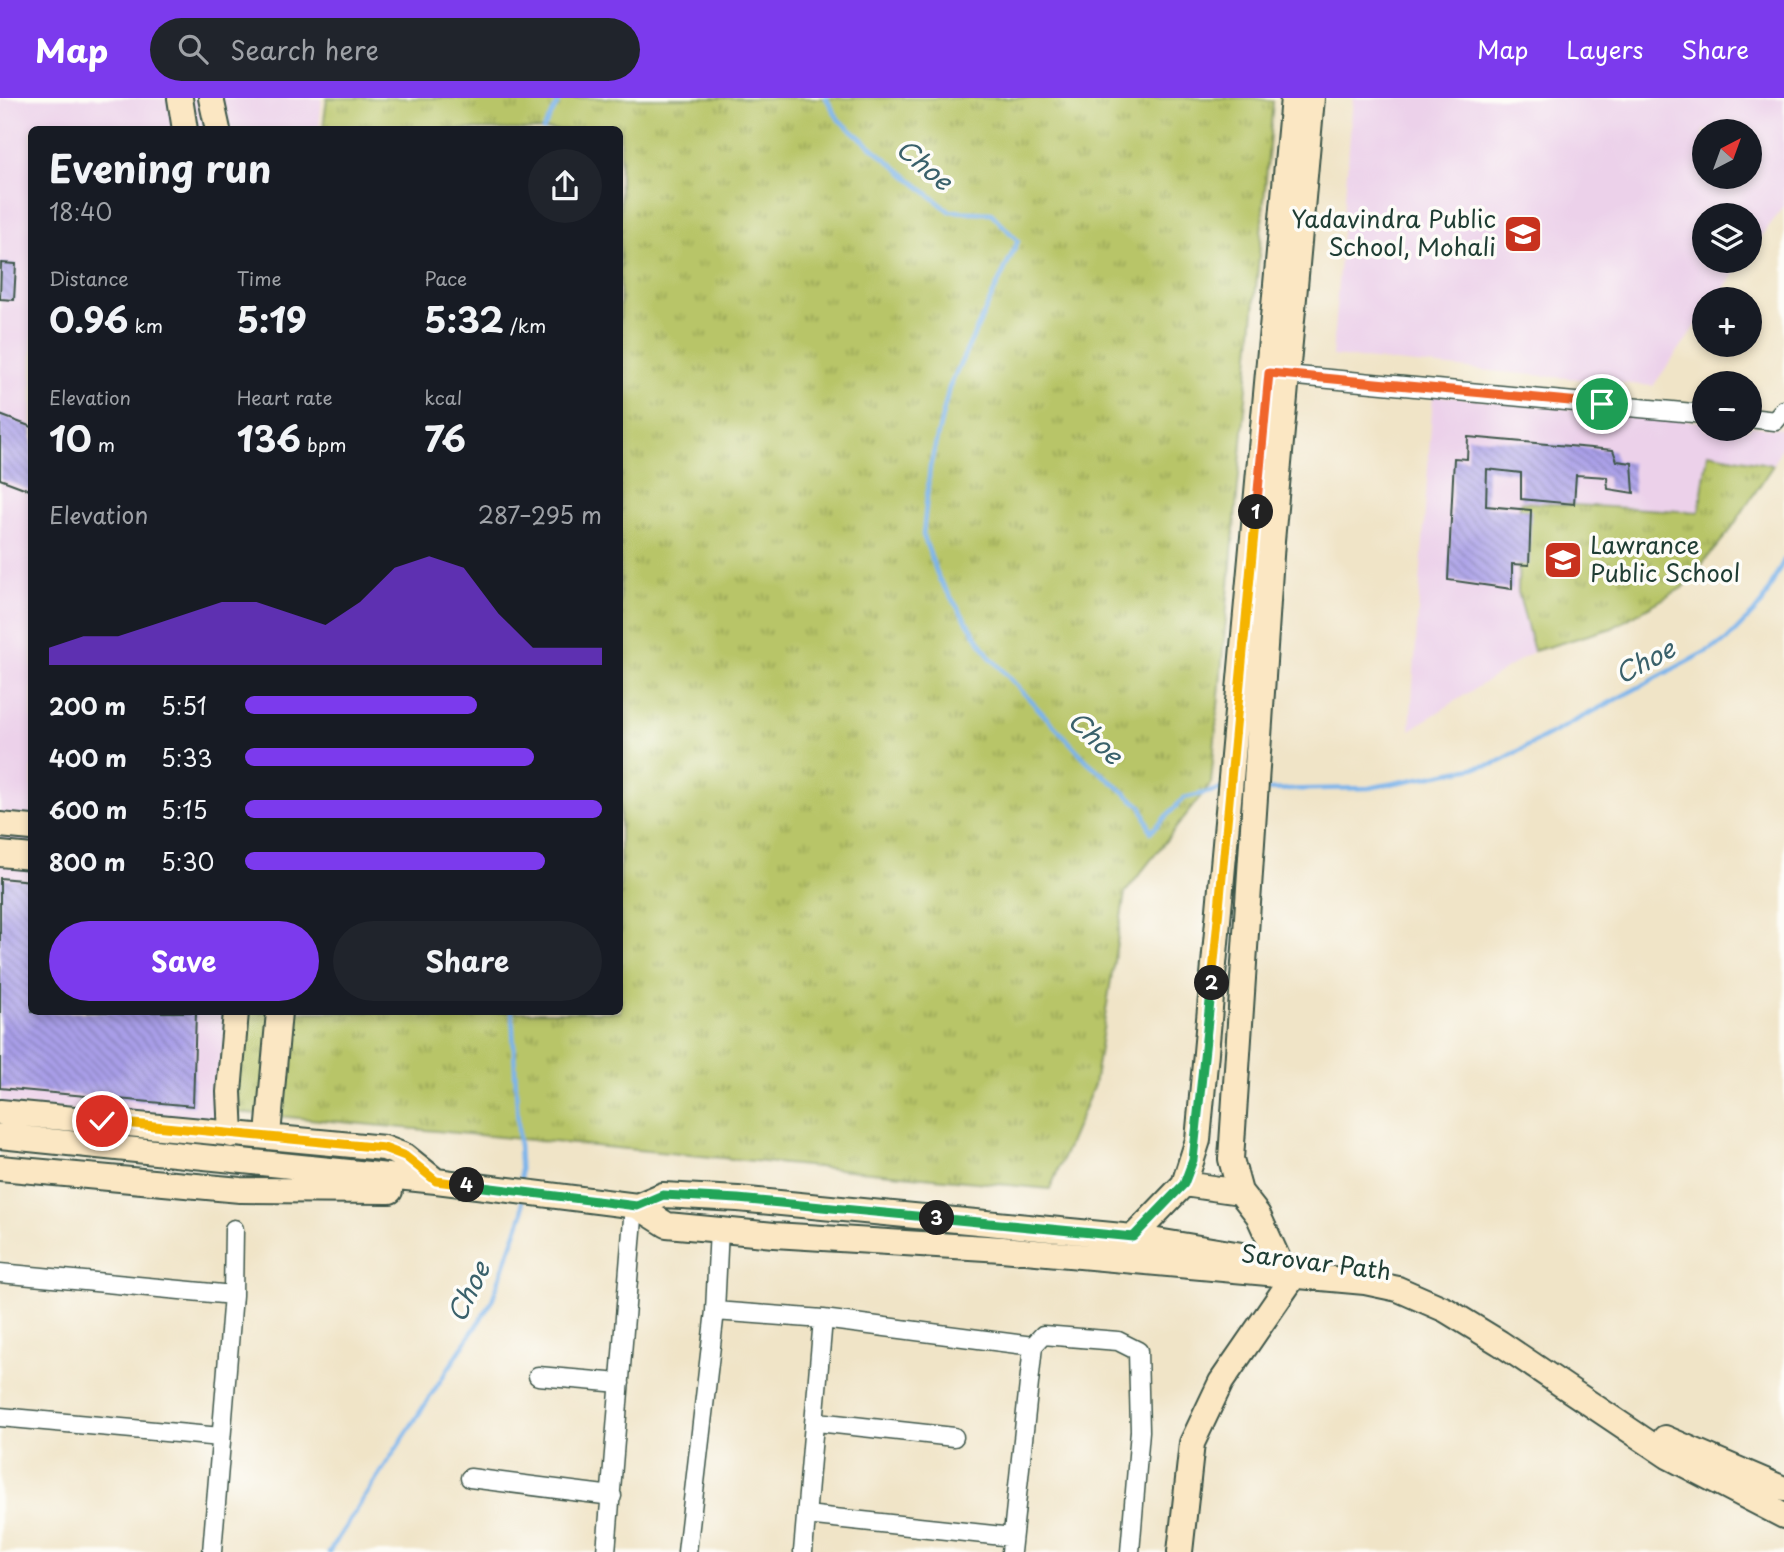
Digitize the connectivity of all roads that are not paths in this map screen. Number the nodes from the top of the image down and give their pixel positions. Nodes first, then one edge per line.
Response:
1 (180, 98) edge
2 (211, 98) edge
3 (1293, 98) edge
4 (1312, 98) edge
5 (184, 126) edge
6 (217, 126) edge
7 (1277, 374) junction
8 (1784, 410) edge
9 (1692, 413) edge
10 (1762, 419) edge
11 (1257, 614) junction
12 (1227, 823) junction
13 (0, 825) edge
14 (1254, 825) junction
15 (28, 828) edge
16 (0, 854) edge
17 (28, 857) edge
18 (236, 1015) edge
19 (279, 1015) edge
20 (0, 1112) edge
21 (230, 1135) junction
22 (268, 1135) junction
23 (0, 1136) edge
24 (0, 1168) edge
25 (443, 1182) junction
26 (1184, 1184) junction
27 (1240, 1192) junction
28 (636, 1206) junction
29 (719, 1229) junction
30 (234, 1230) dead end
31 (1133, 1237) junction
32 (1286, 1268) junction
33 (0, 1273) edge
34 (233, 1295) junction
35 (715, 1311) junction
36 (823, 1319) junction
37 (1033, 1346) junction
38 (538, 1376) dead end
39 (620, 1384) junction
40 (0, 1417) edge
41 (817, 1422) junction
42 (221, 1437) junction
43 (954, 1437) dead end
44 (470, 1479) dead end
45 (1784, 1489) edge
46 (612, 1496) junction
47 (806, 1515) junction
48 (1784, 1516) edge
49 (1003, 1544) edge
50 (212, 1552) edge
51 (606, 1552) edge
52 (687, 1552) edge
53 (803, 1552) edge
54 (1130, 1552) edge
55 (1181, 1552) edge

1 - 5 main road
2 - 6 main road
3 - 7 main road
4 - 7 main road
7 - 9 street
7 - 11 main road
8 - 10 street
11 - 12 main road
11 - 14 main road
12 - 14 main road
12 - 26 main road
13 - 15 main road
14 - 27 main road
16 - 17 main road
18 - 21 main road
19 - 22 main road
20 - 21 main road
21 - 22 main road
22 - 25 main road
23 - 25 main road
24 - 25 main road
25 - 28 main road
26 - 27 main road
26 - 31 main road
27 - 32 main road
28 - 29 main road
28 - 31 main road, Sarovar Path
28 - 39 street
29 - 32 main road
29 - 35 street
30 - 34 street
31 - 32 main road, Sarovar Path
32 - 45 main road, Sarovar Path
32 - 48 main road
32 - 55 main road
33 - 34 street
34 - 42 street
35 - 36 street
35 - 52 street
36 - 37 street
36 - 41 street
37 - 49 street
37 - 54 street
38 - 39 street
39 - 46 street
40 - 42 street
41 - 43 street
41 - 47 street
42 - 50 street
44 - 46 street
46 - 51 street
47 - 49 street
47 - 53 street

